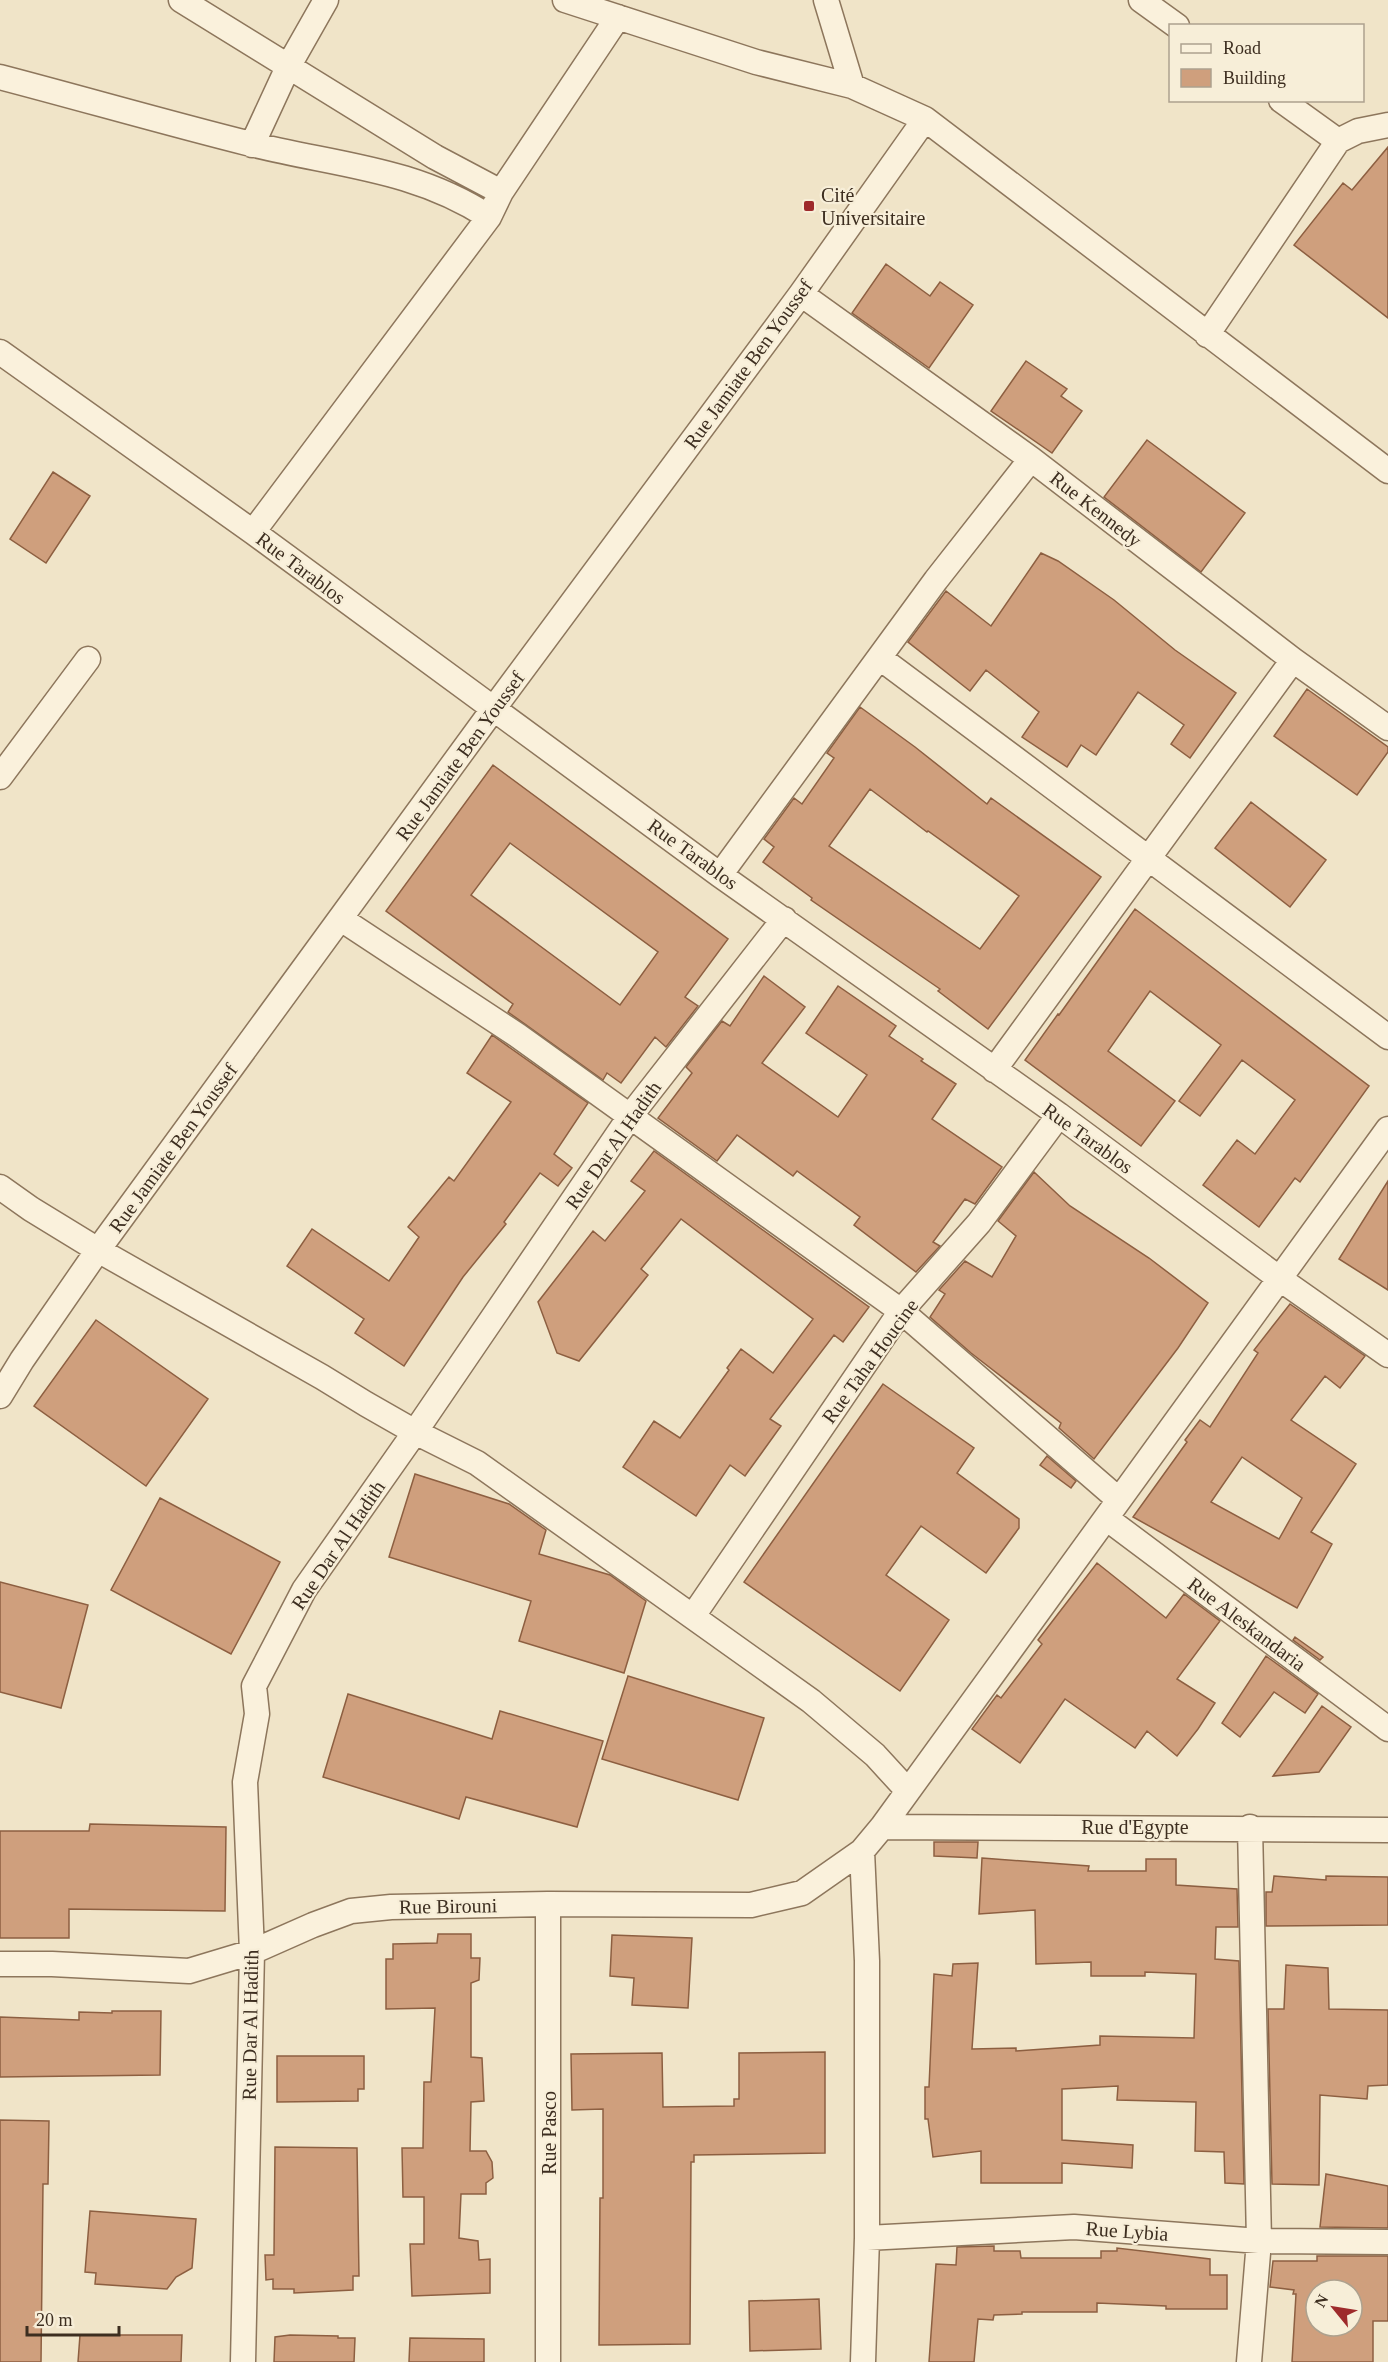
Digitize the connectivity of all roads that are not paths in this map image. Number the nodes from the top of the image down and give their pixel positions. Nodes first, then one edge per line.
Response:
1 (181, 0) edge
2 (326, 0) edge
3 (565, 0) edge
4 (826, 0) edge
5 (1141, 0) edge
6 (618, 16) junction
7 (1173, 24) edge
8 (288, 67) junction
9 (0, 76) edge
10 (852, 86) junction
11 (1284, 102) edge
12 (925, 119) junction
13 (1388, 125) edge
14 (1338, 141) junction
15 (252, 145) junction
16 (501, 192) junction
17 (489, 217) junction
18 (801, 294) junction
19 (1207, 335) junction
20 (0, 352) edge
21 (1031, 459) junction
22 (1384, 460) edge
23 (253, 532) junction
24 (880, 658) junction
25 (88, 659) dead end
26 (1293, 660) junction
27 (494, 708) junction
28 (1388, 728) edge
29 (0, 777) edge
30 (1148, 857) junction
31 (720, 874) junction
32 (341, 919) junction
33 (784, 919) junction
34 (1388, 1037) edge
35 (994, 1070) junction
36 (631, 1115) junction
37 (1059, 1115) junction
38 (1388, 1128) edge
39 (0, 1187) edge
40 (98, 1250) junction
41 (1280, 1280) junction
42 (901, 1311) junction
43 (1388, 1355) edge
44 (0, 1396) edge
45 (415, 1432) junction
46 (1112, 1509) junction
47 (693, 1616) junction
48 (1388, 1729) edge
49 (908, 1791) junction
50 (882, 1827) junction
51 (1250, 1827) junction
52 (1388, 1830) edge
53 (862, 1851) junction
54 (548, 1904) junction
55 (252, 1952) junction
56 (0, 1964) edge
57 (867, 2238) junction
58 (1259, 2241) junction
59 (1388, 2242) edge
60 (243, 2362) edge
61 (548, 2362) edge
62 (863, 2362) edge
63 (1249, 2362) edge

1 - 8 street
2 - 8 street
3 - 6 street
4 - 10 street
5 - 7 street
6 - 10 street
6 - 16 street
8 - 15 street
8 - 16 street
9 - 15 street
10 - 12 street
11 - 14 street
12 - 18 street, Rue Jamiate Ben Youssef
12 - 19 street
13 - 14 street
14 - 19 street
15 - 17 street
16 - 17 street
17 - 23 street
18 - 21 street, Rue Kennedy
18 - 27 street, Rue Jamiate Ben Youssef
19 - 22 street
20 - 23 street, Rue Tarablos
21 - 24 street
21 - 26 street, Rue Kennedy
23 - 27 street, Rue Tarablos
24 - 30 street
24 - 31 street
25 - 29 street
26 - 28 street, Rue Kennedy
26 - 30 street
27 - 31 street, Rue Tarablos
27 - 32 street, Rue Jamiate Ben Youssef
30 - 34 street
30 - 35 street
31 - 33 street, Rue Tarablos
32 - 36 street, Rue Aleskandaria
32 - 40 street, Rue Jamiate Ben Youssef
33 - 35 street, Rue Tarablos
33 - 36 street, Rue Dar Al Hadith
35 - 37 street, Rue Tarablos
36 - 42 street, Rue Aleskandaria
36 - 45 street, Rue Dar Al Hadith
37 - 41 street, Rue Tarablos
37 - 42 street, Rue Taha Houcine
38 - 41 street, Rue Birouni
39 - 40 street
40 - 44 street, Rue Jamiate Ben Youssef
40 - 45 street
41 - 43 street, Rue Tarablos
41 - 46 street, Rue Birouni
42 - 46 street, Rue Aleskandaria
42 - 47 street, Rue Taha Houcine
45 - 47 street
45 - 55 street, Rue Dar Al Hadith
46 - 48 street, Rue Aleskandaria
46 - 49 street, Rue Birouni
47 - 49 street
49 - 50 street, Rue Birouni
50 - 51 street, Rue d'Egypte
50 - 53 street, Rue Birouni
51 - 52 street, Rue d'Egypte
51 - 58 street
53 - 54 street, Rue Birouni
53 - 57 street
54 - 55 street, Rue Birouni
54 - 61 street, Rue Pasco
55 - 56 street, Rue Birouni
55 - 60 street, Rue Dar Al Hadith
57 - 58 street, Rue Lybia
57 - 62 street
58 - 59 street, Rue Lybia
58 - 63 street

